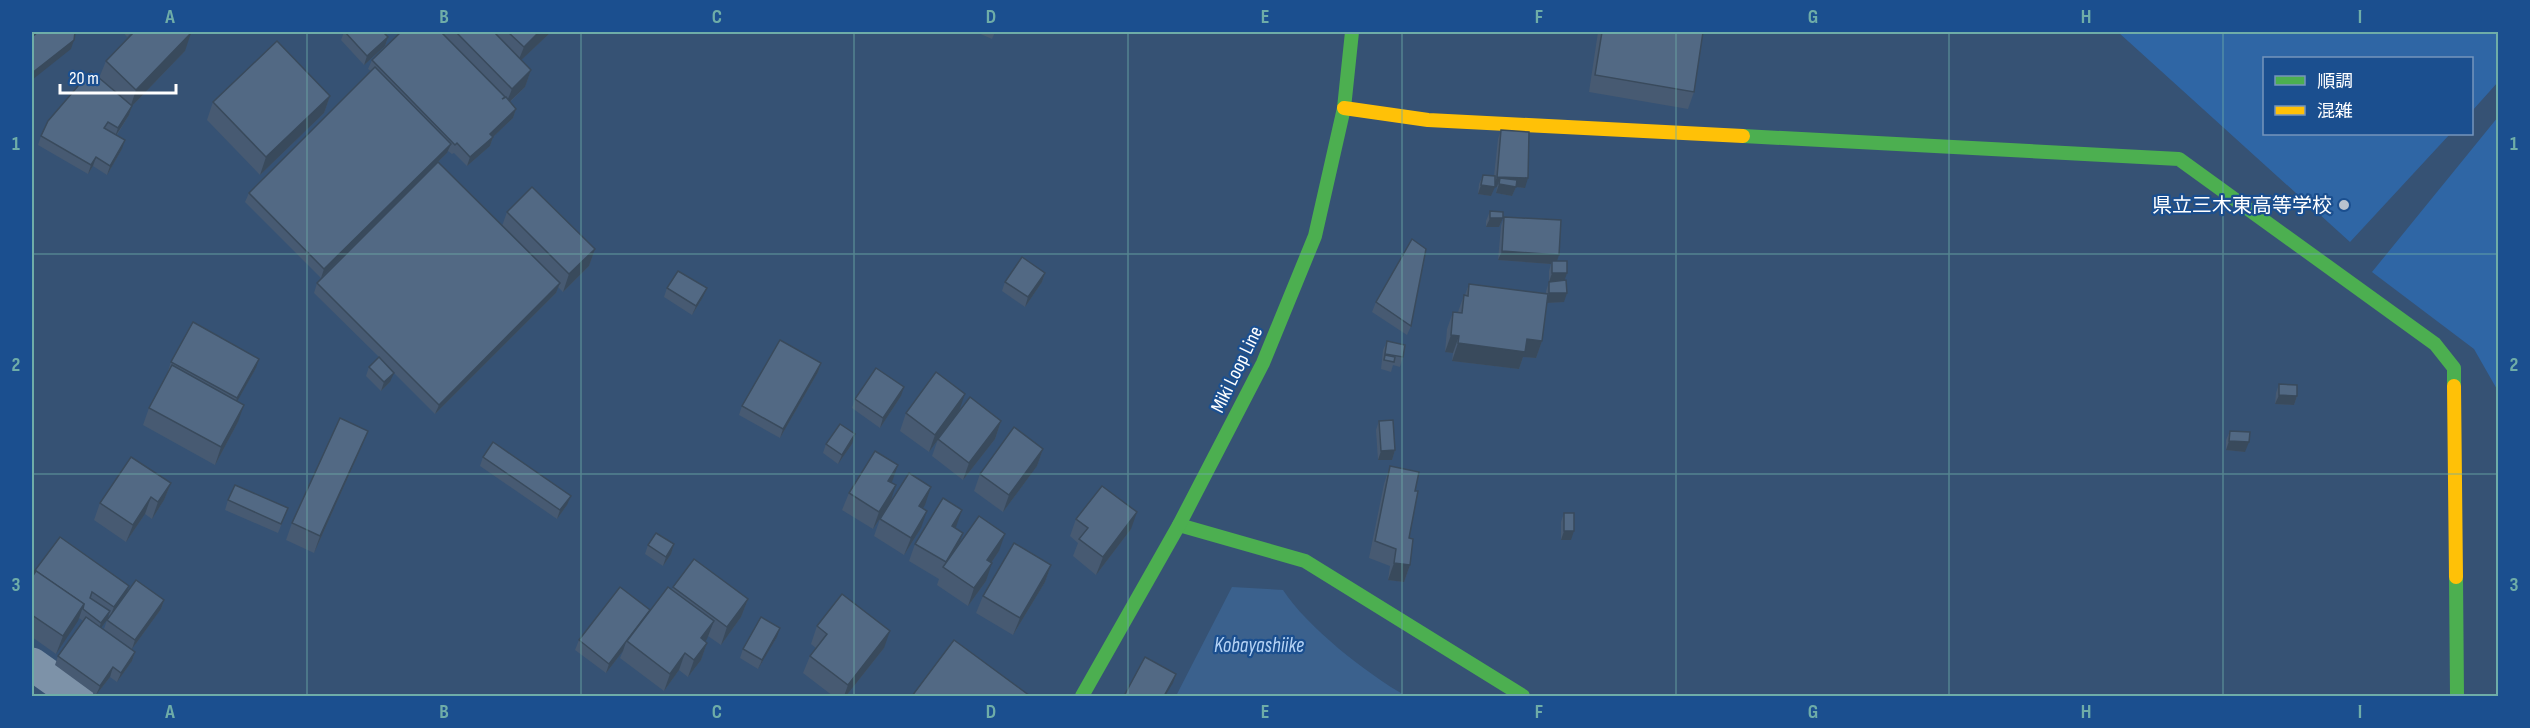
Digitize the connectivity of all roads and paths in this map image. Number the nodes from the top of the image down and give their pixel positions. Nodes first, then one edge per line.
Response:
1 (1352, 32) edge
2 (1344, 108) junction
3 (1179, 525) junction
4 (32, 664) edge
5 (77, 696) edge
6 (1082, 696) edge
7 (1523, 696) edge
8 (2457, 696) edge

1 - 2 street, Miki Loop Line
2 - 3 street, Miki Loop Line
2 - 8 street
3 - 6 street, Miki Loop Line
3 - 7 street
4 - 5 street

